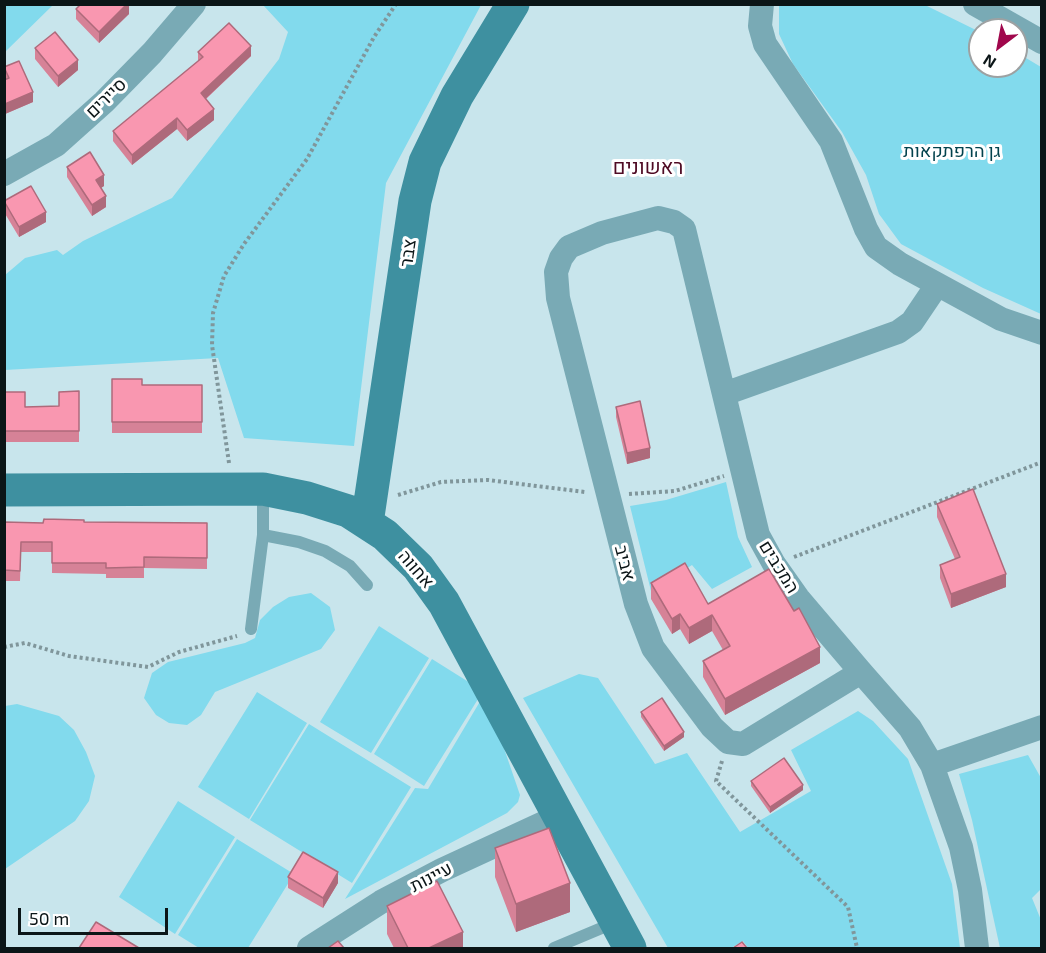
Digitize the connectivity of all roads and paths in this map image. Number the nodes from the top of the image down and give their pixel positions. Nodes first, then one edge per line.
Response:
1 (194, 4) edge
2 (396, 4) edge
3 (513, 4) edge
4 (762, 4) edge
5 (975, 4) edge
6 (1041, 42) edge
7 (4, 174) edge
8 (602, 233) joint
9 (937, 285) junction
10 (1041, 333) edge
11 (724, 394) junction
12 (1041, 462) edge
13 (742, 470) junction
14 (248, 488) junction
15 (4, 490) edge
16 (608, 495) junction
17 (368, 513) junction
18 (263, 535) junction
19 (774, 564) junction
20 (367, 585) dead end
21 (246, 631) joint
22 (4, 647) edge
23 (861, 672) junction
24 (1041, 727) edge
25 (933, 765) junction
26 (716, 781) dead end
27 (559, 816) junction
28 (623, 935) edge
29 (309, 948) edge
30 (554, 948) edge
31 (857, 948) edge
32 (977, 948) edge

1 - 7 street, סיירים
2 - 14 path
3 - 17 street, צבר
4 - 9 street
5 - 6 street
8 - 11 street, המכבים
8 - 16 street, אביב
9 - 10 street
9 - 11 street
11 - 13 street, המכבים
12 - 19 path
13 - 16 path
13 - 19 street, המכבים
14 - 15 street, אחווה
14 - 17 street, אחווה
14 - 18 lane
16 - 17 path
16 - 23 street, אביב
17 - 27 street, אחווה
18 - 20 lane
18 - 21 lane
19 - 23 street, המכבים
21 - 22 path
23 - 25 street, המכבים
24 - 25 street
25 - 32 street, המכבים
26 - 31 path
27 - 28 street, אחווה
27 - 29 street, עיינות
28 - 30 lane

